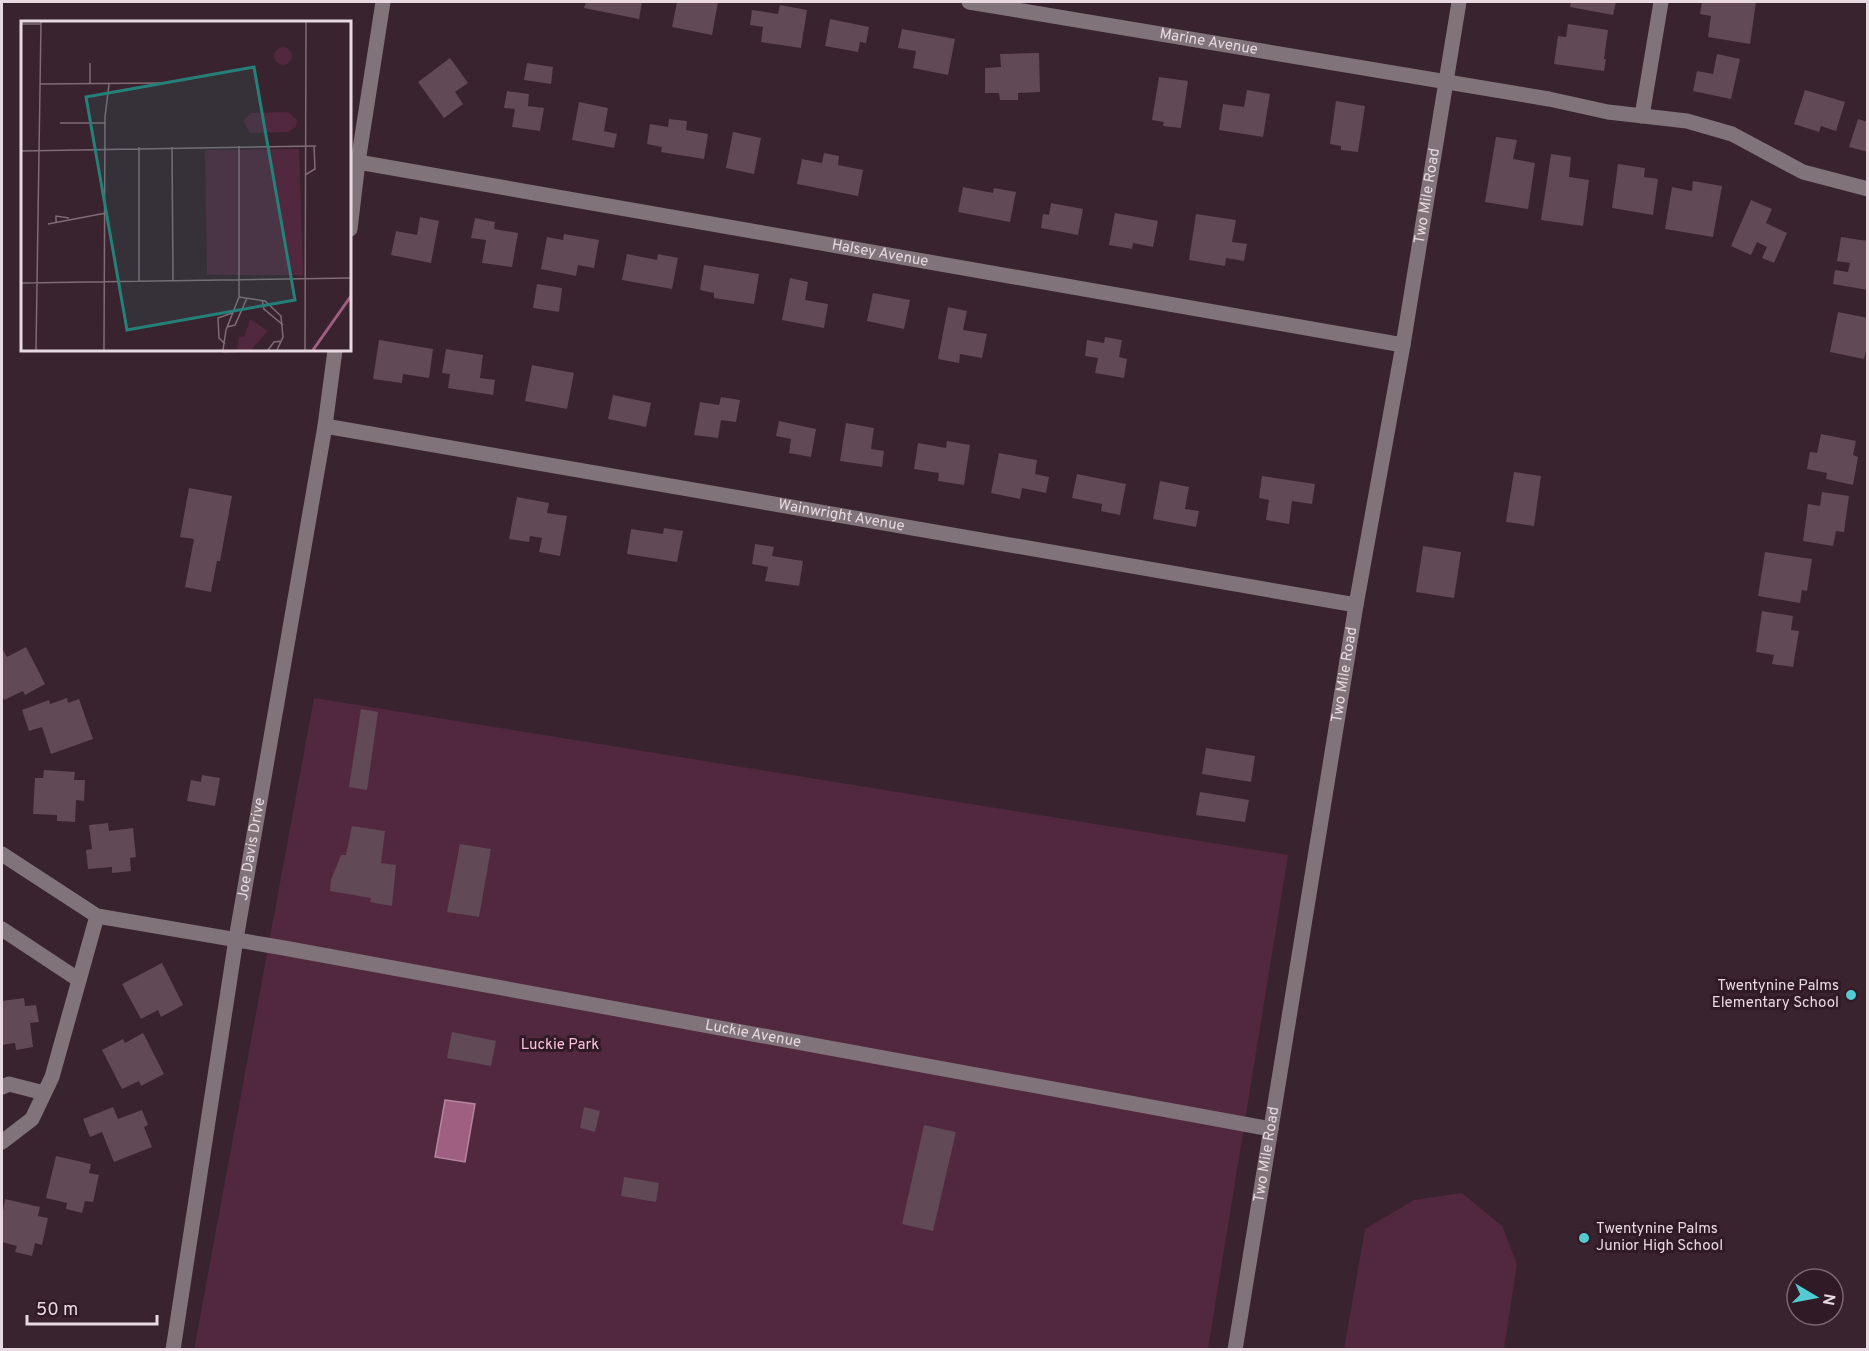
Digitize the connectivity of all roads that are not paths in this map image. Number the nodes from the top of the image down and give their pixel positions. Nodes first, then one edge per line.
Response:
1 (383, 2) edge
2 (969, 2) edge
3 (1459, 2) edge
4 (1661, 2) edge
5 (1447, 83) junction
6 (1642, 116) junction
7 (358, 162) junction
8 (1868, 189) edge
9 (351, 221) edge
10 (1403, 345) junction
11 (334, 351) edge
12 (325, 426) junction
13 (1356, 605) junction
14 (2, 854) edge
15 (97, 916) junction
16 (2, 929) edge
17 (236, 939) junction
18 (79, 980) junction
19 (2, 1087) edge
20 (44, 1093) junction
21 (1271, 1130) junction
22 (2, 1142) edge
23 (172, 1350) edge
24 (1235, 1350) edge

1 - 7 street
2 - 5 street, Marine Avenue
3 - 5 street, Two Mile Road
4 - 6 street
5 - 6 street, Marine Avenue
5 - 10 street, Two Mile Road
6 - 8 street, Marine Avenue
7 - 9 street
7 - 10 street, Halsey Avenue
10 - 13 street, Two Mile Road
11 - 12 street, Joe Davis Drive
12 - 13 street, Wainwright Avenue
12 - 17 street, Joe Davis Drive
13 - 21 street, Two Mile Road
14 - 15 street
15 - 17 street, Luckie Avenue
15 - 18 street
16 - 18 street
17 - 21 street, Luckie Avenue
17 - 23 street, Joe Davis Drive
18 - 20 street
19 - 20 street
20 - 22 street
21 - 24 street, Two Mile Road

